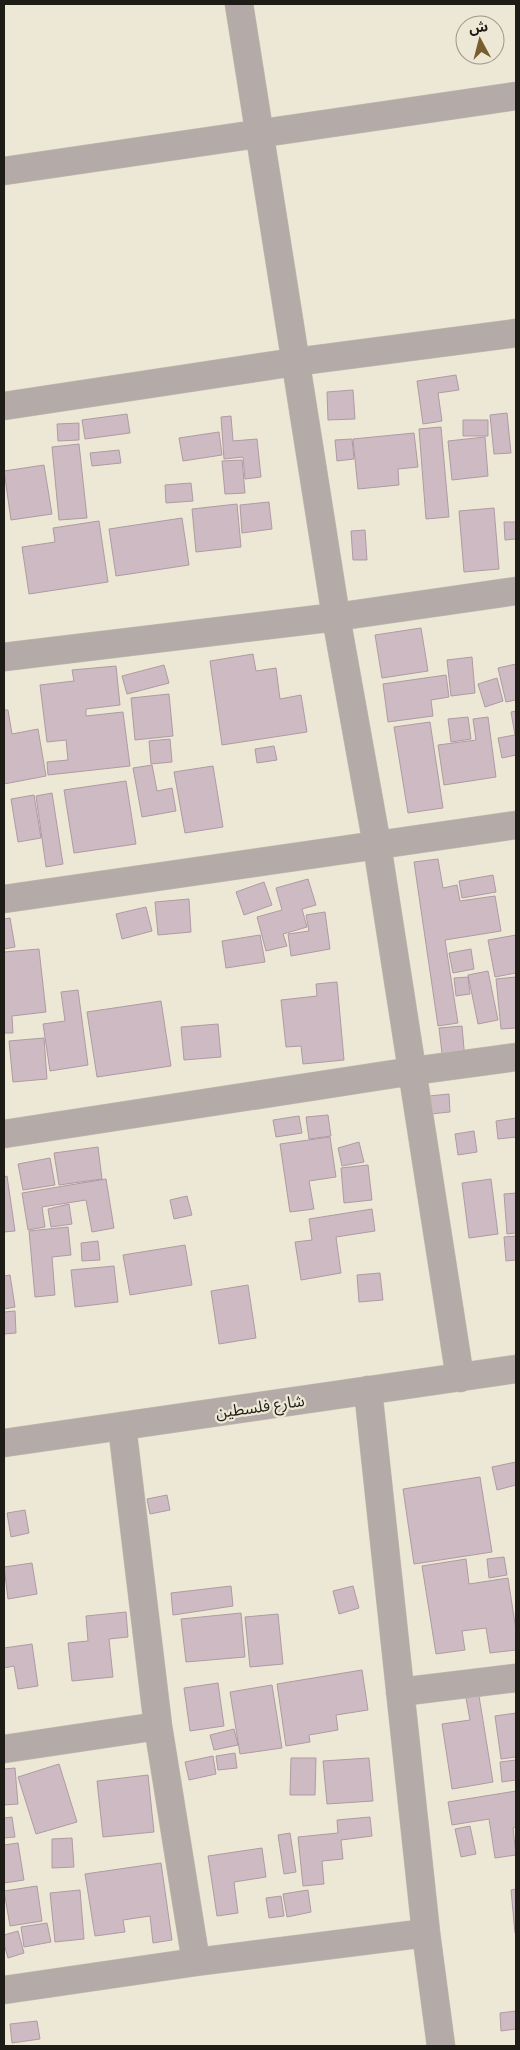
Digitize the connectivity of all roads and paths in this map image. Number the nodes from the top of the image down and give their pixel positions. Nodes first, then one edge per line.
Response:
1 (240, 4) edge
2 (516, 96) edge
3 (259, 134) junction
4 (4, 172) edge
5 (516, 334) edge
6 (295, 362) junction
7 (4, 406) edge
8 (516, 591) edge
9 (336, 617) junction
10 (4, 657) edge
11 (516, 826) edge
12 (377, 845) junction
13 (4, 899) edge
14 (516, 1058) edge
15 (413, 1071) junction
16 (4, 1134) edge
17 (516, 1370) edge
18 (460, 1378) junction
19 (368, 1390) junction
20 (122, 1426) junction
21 (4, 1443) edge
22 (516, 1678) edge
23 (400, 1692) junction
24 (158, 1726) junction
25 (4, 1749) edge
26 (426, 1934) junction
27 (196, 1962) junction
28 (4, 1990) edge
29 (441, 2046) edge

1 - 3 street
2 - 3 street
3 - 4 street
3 - 6 street
5 - 6 street
6 - 7 street
6 - 9 street
8 - 9 street
9 - 10 street
9 - 12 street
11 - 12 street
12 - 13 street
12 - 15 street
14 - 15 street
15 - 16 street
15 - 18 street
17 - 18 street, شارع فلسطين
18 - 19 street, شارع فلسطين
19 - 20 street, شارع فلسطين
19 - 23 street
20 - 21 street, شارع فلسطين
20 - 24 street
22 - 23 street
23 - 26 street
24 - 25 street
24 - 27 street
26 - 27 street
26 - 29 street
27 - 28 street

